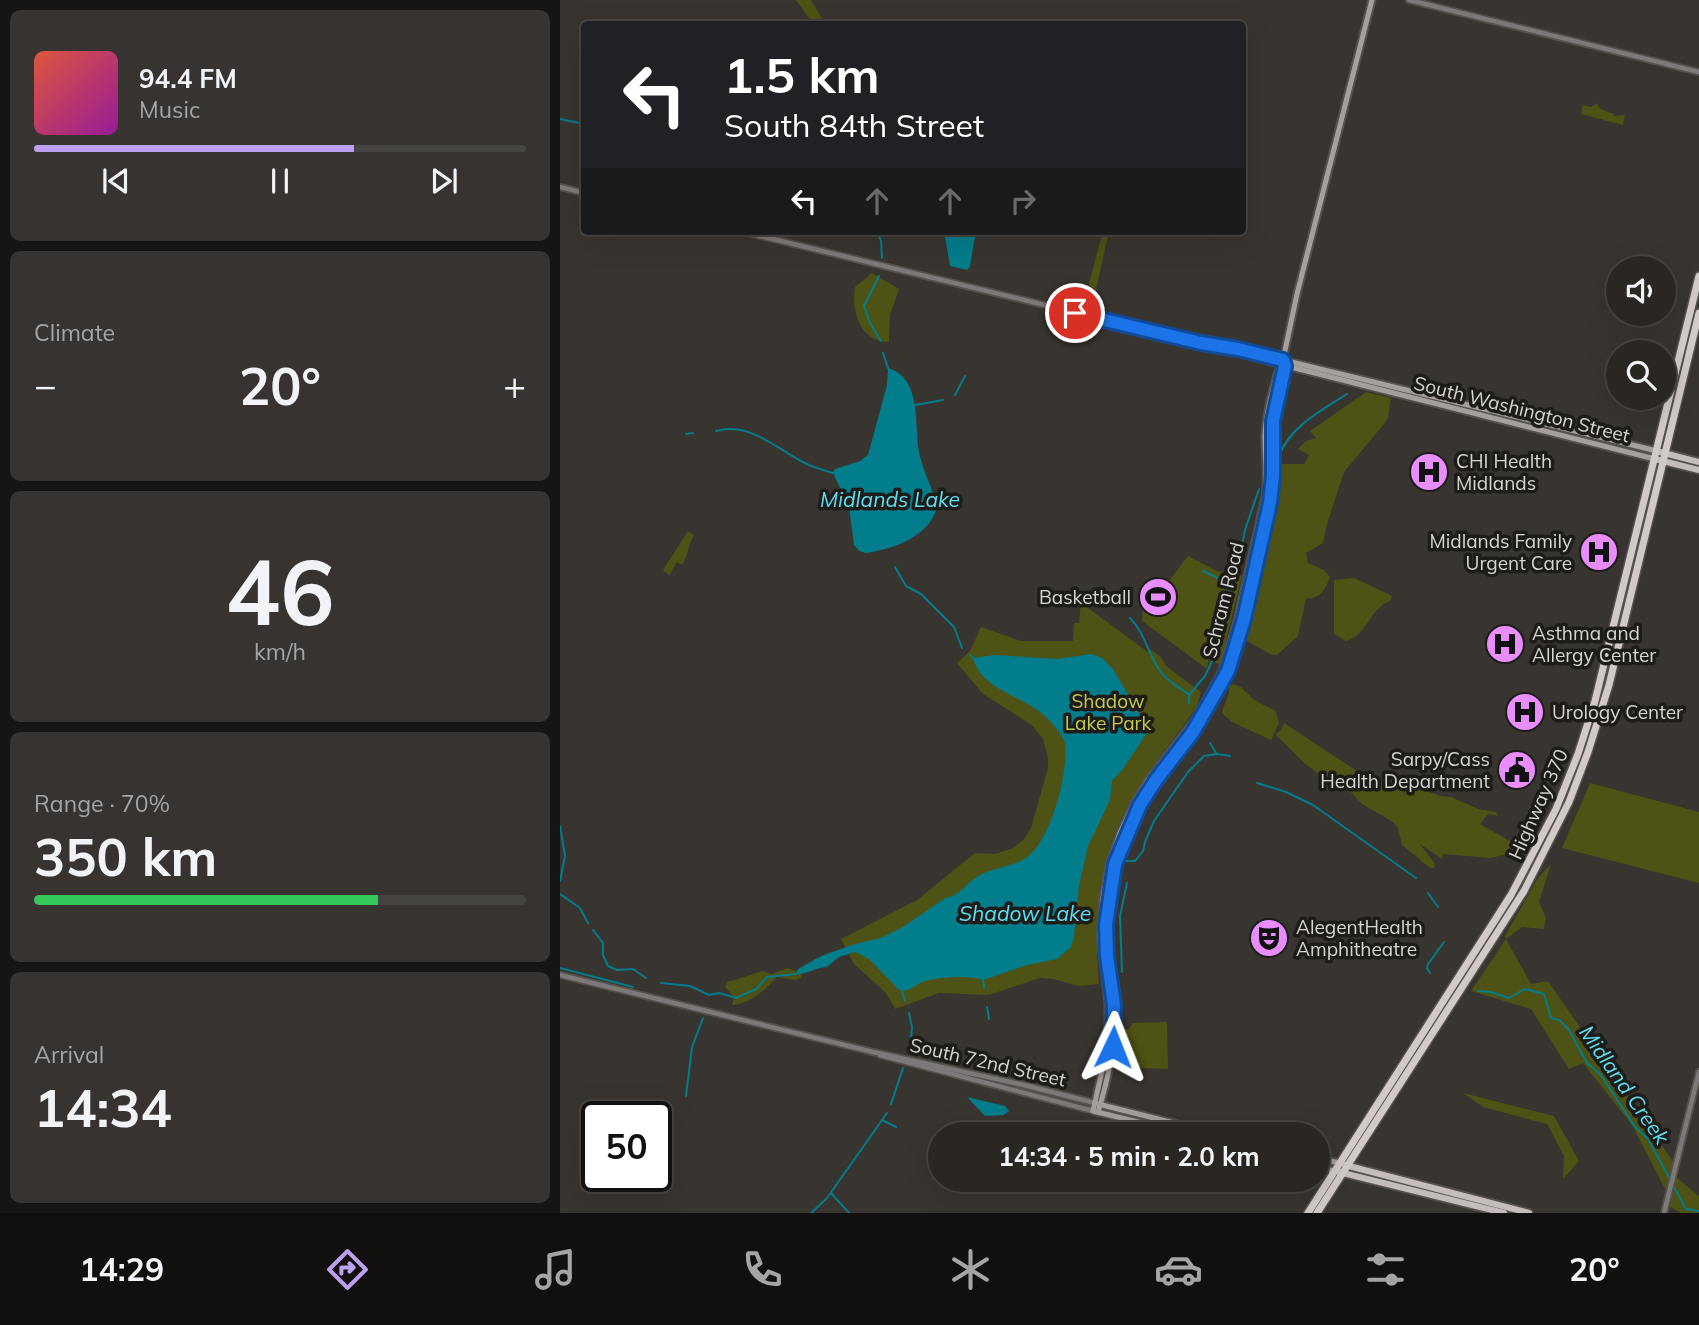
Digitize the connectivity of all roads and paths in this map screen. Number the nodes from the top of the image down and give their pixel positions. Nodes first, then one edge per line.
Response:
1 (1372, 0) edge
2 (1409, 0) edge
3 (1699, 72) edge
4 (560, 187) edge
5 (581, 192) edge
6 (756, 235) edge
7 (1699, 276) edge
8 (1699, 313) edge
9 (1283, 364) junction
10 (1338, 376) junction
11 (1552, 433) junction
12 (1584, 433) junction
13 (1582, 441) junction
14 (1618, 442) junction
15 (1660, 457) junction
16 (1699, 462) edge
17 (1699, 470) edge
18 (560, 975) edge
19 (1699, 1072) edge
20 (1097, 1108) junction
21 (1145, 1122) edge
22 (1162, 1122) edge
23 (1330, 1163) edge
24 (1330, 1168) edge
25 (1340, 1168) junction
26 (1308, 1213) edge
27 (1317, 1213) edge
28 (1504, 1213) edge
29 (1529, 1213) edge
30 (1664, 1213) edge

1 - 9 main road, Schram Road
2 - 3 street
4 - 5 street
6 - 9 street
7 - 15 highway, Highway 370
8 - 15 highway, Highway 370
9 - 10 main road
9 - 20 main road, Schram Road
10 - 11 main road, South Washington Street
10 - 12 main road, South Washington Street
11 - 12 main road
11 - 13 main road, South Washington Street
12 - 14 main road, South Washington Street
13 - 14 main road
13 - 15 main road, South Washington Street
14 - 15 main road, South Washington Street
15 - 16 main road, South Washington Street
15 - 17 main road, South Washington Street
15 - 25 highway, Highway 370
15 - 25 highway, Highway 370
18 - 20 street, South 72nd Street
19 - 30 street
20 - 21 main road, South 72nd Street
20 - 22 main road, South 72nd Street
23 - 25 main road
24 - 25 main road
25 - 26 highway, Highway 370
25 - 27 highway, Highway 370
25 - 28 main road
25 - 29 main road

